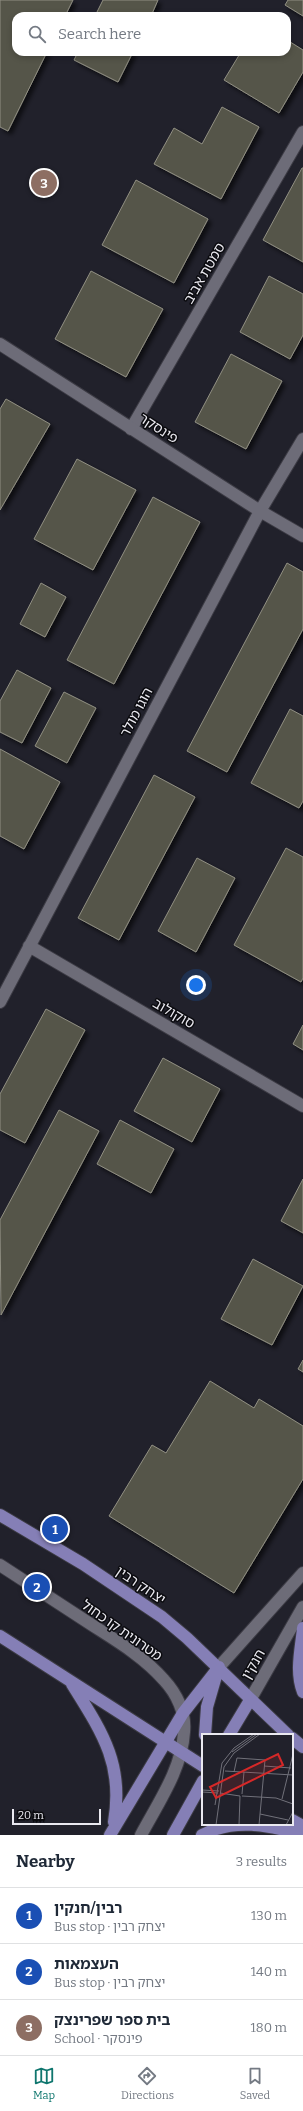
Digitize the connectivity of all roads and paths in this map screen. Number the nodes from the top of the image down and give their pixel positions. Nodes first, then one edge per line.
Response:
1 (303, 132) edge
2 (0, 344) edge
3 (132, 429) junction
4 (303, 439) edge
5 (260, 511) junction
6 (303, 536) edge
7 (29, 946) junction
8 (0, 1002) edge
9 (303, 1106) edge
10 (0, 1516) edge
11 (0, 1565) edge
12 (303, 1573) edge
13 (303, 1607) edge
14 (303, 1628) edge
15 (0, 1636) edge
16 (219, 1668) junction
17 (69, 1680) junction
18 (303, 1692) edge
19 (250, 1700) junction
20 (183, 1713) junction
21 (205, 1734) edge
22 (230, 1734) edge
23 (287, 1734) edge
24 (293, 1739) edge
25 (165, 1742) junction
26 (303, 1747) edge
27 (181, 1753) junction
28 (202, 1765) edge
29 (202, 1783) edge
30 (293, 1821) edge
31 (303, 1826) edge
32 (111, 1833) edge
33 (141, 1835) edge
34 (173, 1835) edge
35 (202, 1835) edge
36 (303, 1835) edge

1 - 3 street, סמטת אביב
2 - 3 street, פינסקר
3 - 5 street, פינסקר
4 - 5 street, הוגו מולר
5 - 6 street, פינסקר
5 - 7 street, הוגו מולר
7 - 8 street, הוגו מולר
7 - 9 street, סוקולוב
10 - 16 main road, יצחק רבין
11 - 20 street, מטרונית קו כחול
12 - 16 street, חנקין
13 - 19 street, חנקין
14 - 18 main road
15 - 17 main road
16 - 19 main road, יצחק רבין
16 - 20 main road
16 - 21 main road
17 - 25 main road
17 - 32 main road
19 - 22 main road, חנקין
19 - 23 main road, יצחק רבין
20 - 25 main road
20 - 27 street, מטרונית קו כחול
24 - 26 main road
25 - 27 main road
25 - 32 main road
27 - 28 main road
27 - 33 street, מטרונית קו כחול
29 - 34 main road
30 - 31 main road
35 - 36 main road

